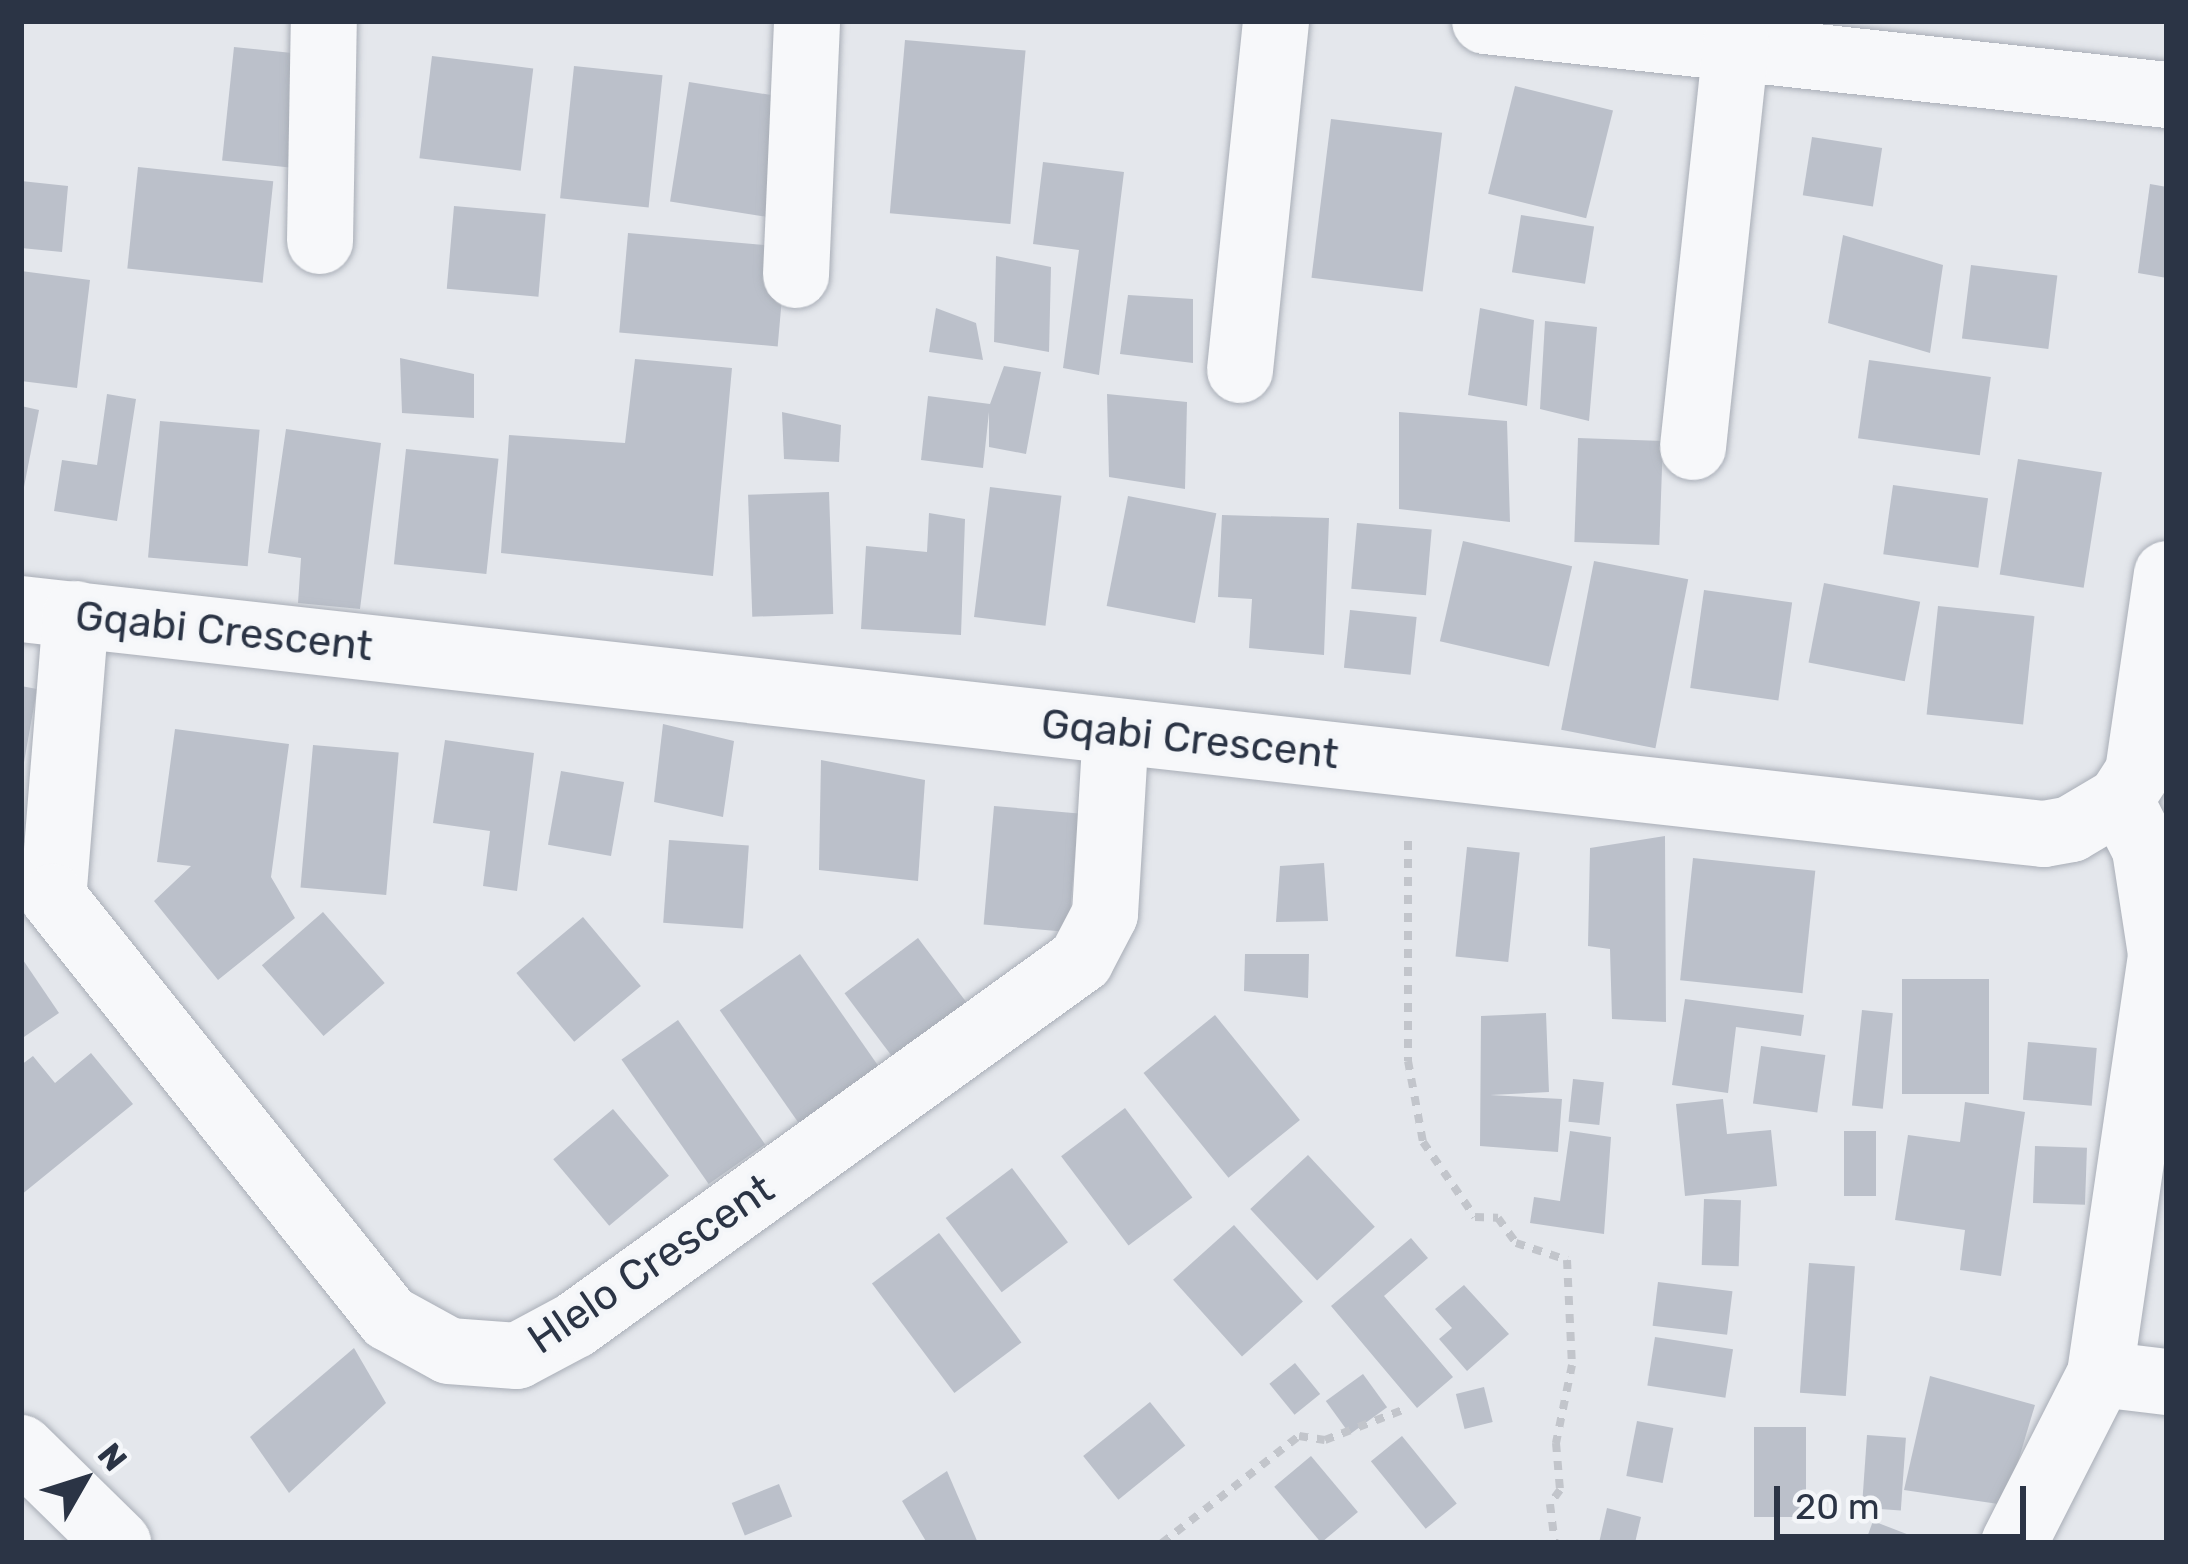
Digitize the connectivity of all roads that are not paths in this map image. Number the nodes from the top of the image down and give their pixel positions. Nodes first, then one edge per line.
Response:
1 (325, 21) edge
2 (807, 21) edge
3 (1276, 21) edge
4 (1485, 21) edge
5 (1736, 43) junction
6 (2167, 95) edge
7 (320, 241) dead end
8 (796, 275) dead end
9 (1240, 370) dead end
10 (1693, 447) dead end
11 (2167, 574) edge
12 (48, 611) edge
13 (1116, 731) junction
14 (2120, 800) junction
15 (2164, 954) edge
16 (2100, 1374) junction
17 (2167, 1382) edge
18 (21, 1448) edge
19 (118, 1543) edge
20 (2014, 1543) edge

1 - 7 street
2 - 8 street
3 - 9 street
4 - 5 street
5 - 6 street
5 - 10 street
11 - 14 street
12 - 13 street, Gqabi Crescent
12 - 13 street, Hlelo Crescent
13 - 14 street, Gqabi Crescent
14 - 15 street
15 - 16 street
16 - 17 street
16 - 20 street
18 - 19 street

